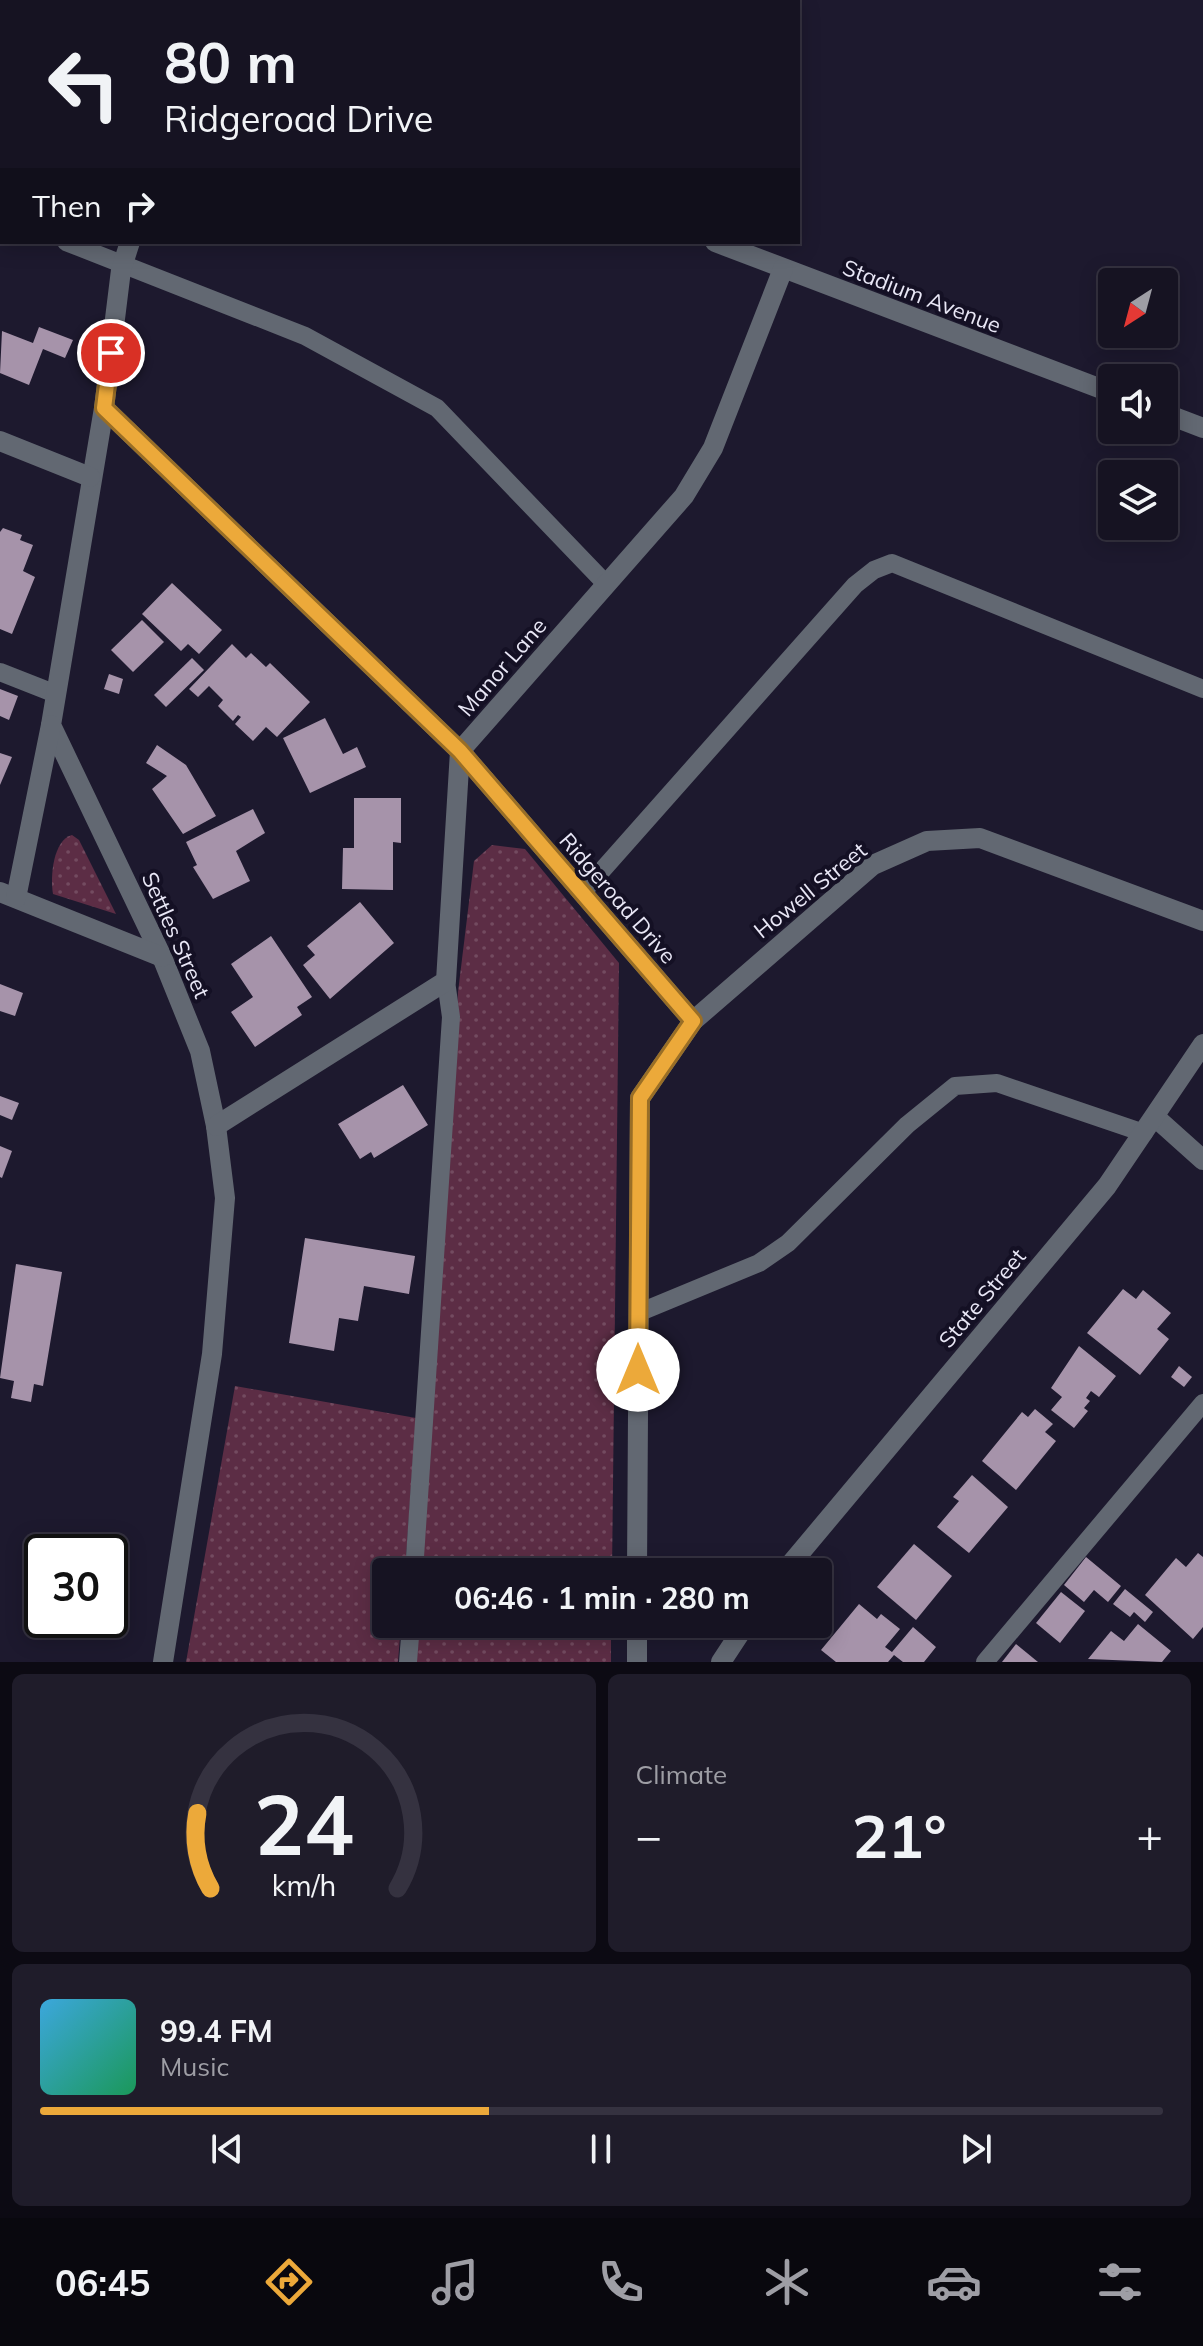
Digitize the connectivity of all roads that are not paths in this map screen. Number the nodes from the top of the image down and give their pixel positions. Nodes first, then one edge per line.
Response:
1 (71, 244) edge
2 (129, 244) edge
3 (720, 244) edge
4 (123, 264) junction
5 (783, 269) junction
6 (1098, 388) edge
7 (104, 408) junction
8 (1178, 418) edge
9 (1203, 428) edge
10 (0, 441) edge
11 (90, 477) junction
12 (606, 584) junction
13 (0, 672) edge
14 (1203, 689) edge
15 (56, 694) junction
16 (51, 725) junction
17 (460, 751) junction
18 (582, 893) junction
19 (8, 895) edge
20 (1203, 921) edge
21 (162, 957) junction
22 (446, 981) junction
23 (693, 1021) junction
24 (1203, 1044) edge
25 (1149, 1125) junction
26 (216, 1126) junction
27 (1203, 1160) edge
28 (638, 1313) junction
29 (1203, 1403) edge
30 (415, 1558) edge
31 (637, 1558) edge
32 (796, 1558) edge
33 (410, 1638) edge
34 (637, 1638) edge
35 (737, 1638) edge
36 (163, 1662) edge
37 (408, 1662) edge
38 (637, 1662) edge
39 (721, 1662) edge
40 (985, 1662) edge

1 - 4 lane
2 - 4 street
3 - 5 street, Stadium Avenue
4 - 7 street
4 - 12 lane
5 - 6 street, Stadium Avenue
5 - 12 street, Manor Lane
7 - 11 street
7 - 17 street, Ridgeroad Drive
8 - 9 street
10 - 11 street
11 - 15 street
12 - 17 street, Manor Lane
13 - 15 lane
14 - 18 lane
15 - 16 street
16 - 19 street
16 - 21 street, Settles Street
17 - 18 street, Ridgeroad Drive
17 - 22 street, Manor Lane
18 - 23 street, Ridgeroad Drive
19 - 21 street
20 - 23 street, Howell Street
21 - 26 street, Settles Street
22 - 26 street
22 - 30 lane
23 - 28 street
24 - 25 street, State Street
25 - 27 street
25 - 28 lane
25 - 32 street, State Street
26 - 36 street, Settles Street
28 - 31 street
29 - 40 lane
33 - 37 lane
34 - 38 street
35 - 39 street

